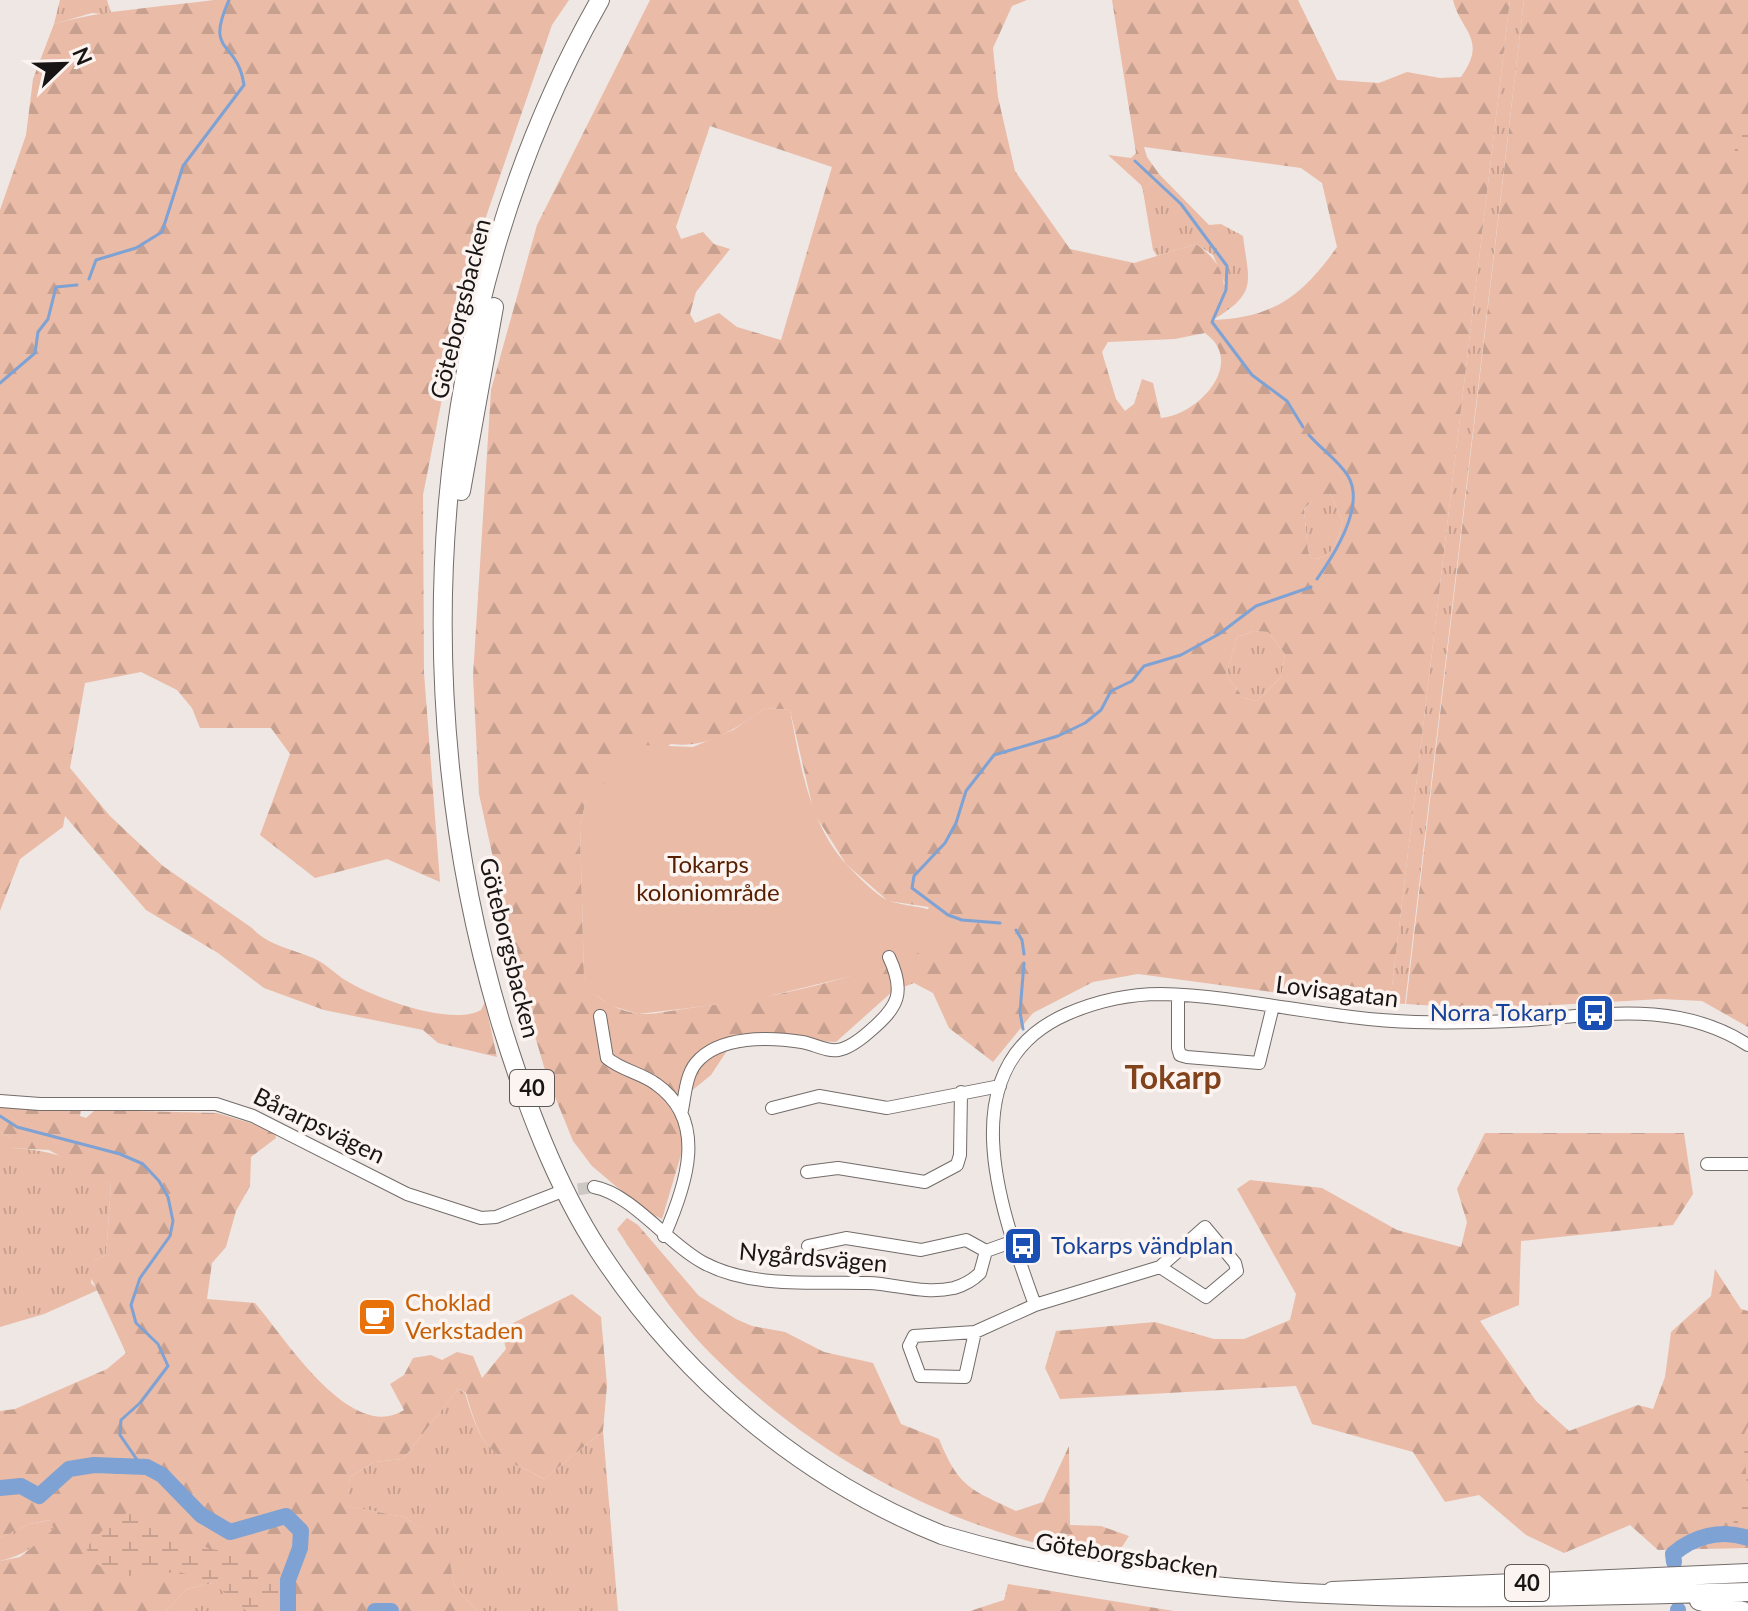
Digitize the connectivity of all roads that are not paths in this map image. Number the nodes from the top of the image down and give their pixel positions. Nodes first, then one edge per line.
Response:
1 (600, 0) edge
2 (613, 0) edge
3 (889, 957) dead end
4 (1178, 995) junction
5 (1273, 1006) junction
6 (600, 1016) dead end
7 (1748, 1045) edge
8 (1000, 1086) junction
9 (961, 1092) junction
10 (0, 1101) edge
11 (772, 1108) dead end
12 (682, 1110) junction
13 (1707, 1164) dead end
14 (1748, 1164) edge
15 (807, 1172) dead end
16 (594, 1187) tunnel mouth
17 (560, 1192) tunnel mouth
18 (664, 1236) junction
19 (1014, 1241) junction
20 (808, 1246) dead end
21 (986, 1251) junction
22 (1160, 1267) junction
23 (1035, 1305) junction
24 (975, 1332) junction
25 (1747, 1573) edge
26 (1748, 1592) edge
27 (1437, 1596) junction
28 (1705, 1598) junction
29 (1743, 1611) edge

1 - 27 highway, Göteborgsbacken / 40
2 - 27 highway, Göteborgsbacken / 40
3 - 12 street
4 - 5 street, Lovisagatan
4 - 5 street
4 - 8 street, Lovisagatan
5 - 7 street, Lovisagatan
6 - 12 street
8 - 9 street
8 - 19 street, Lovisagatan
9 - 11 street
9 - 15 street
10 - 17 street, Bårarpsvägen
12 - 18 street
13 - 14 street
16 - 18 street, Nygårdsvägen
18 - 21 street, Nygårdsvägen
19 - 21 street
19 - 23 street, Lovisagatan
20 - 21 street, Nygårdsvägen
22 - 22 street
22 - 23 street
23 - 24 street
24 - 24 street
25 - 27 highway, 40
26 - 28 highway
27 - 28 highway, 40
28 - 29 highway

